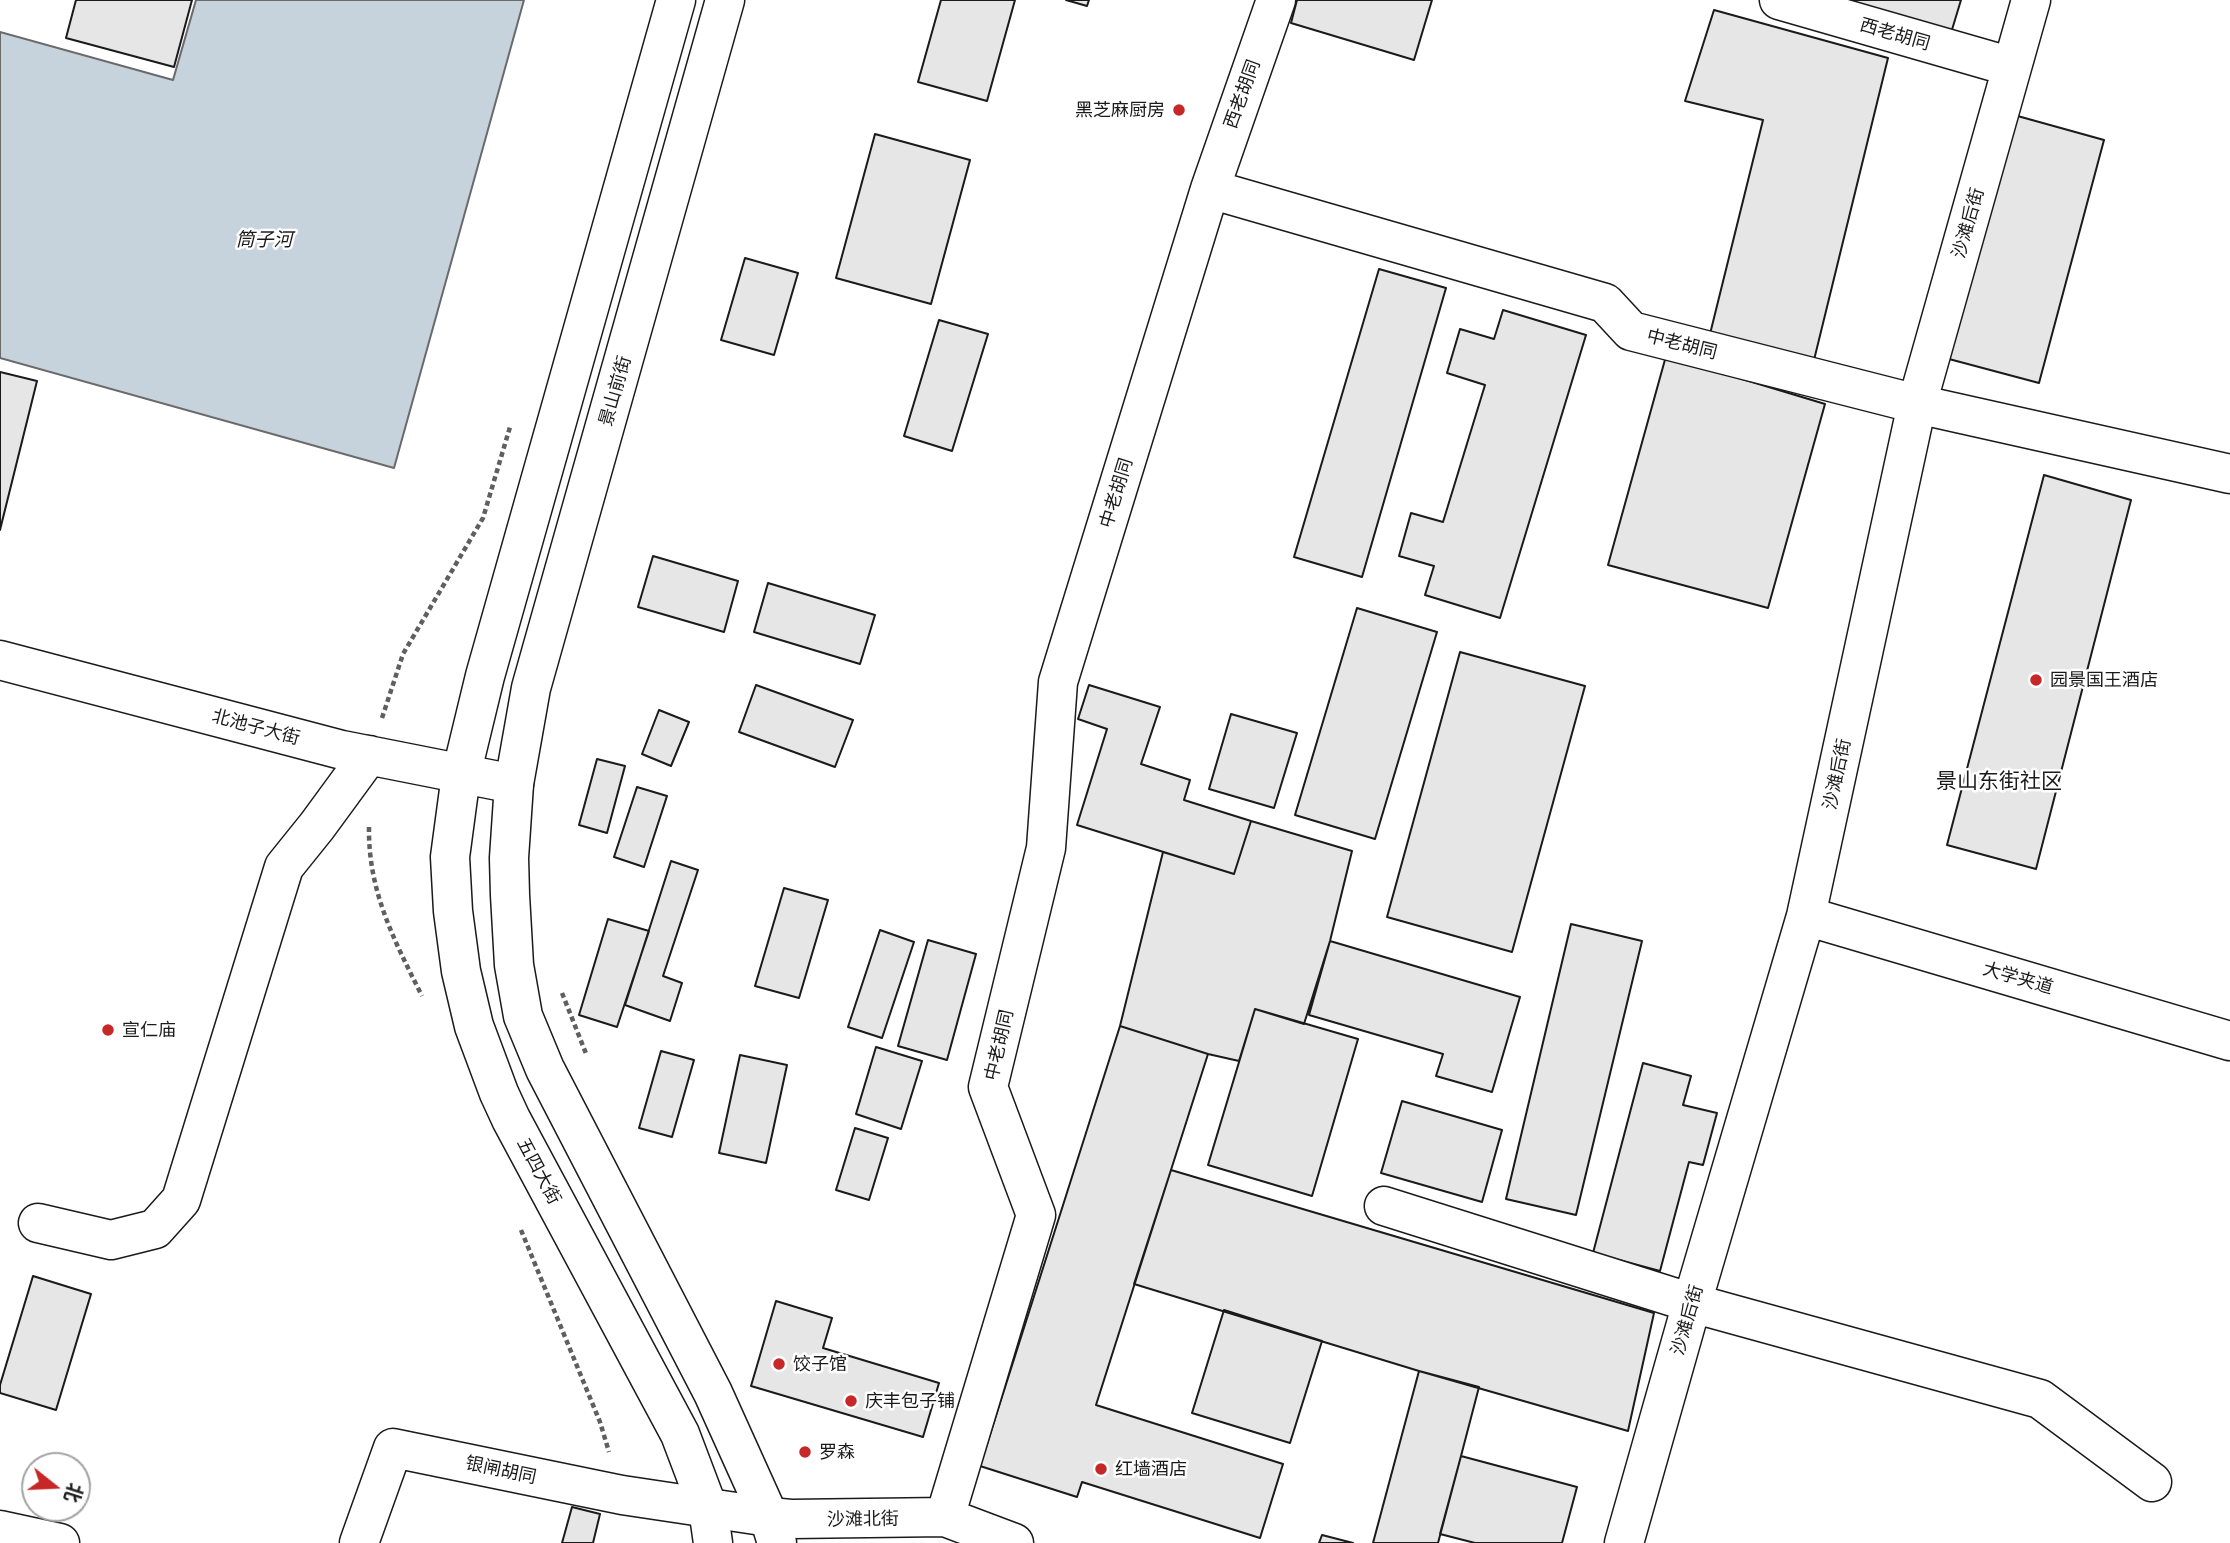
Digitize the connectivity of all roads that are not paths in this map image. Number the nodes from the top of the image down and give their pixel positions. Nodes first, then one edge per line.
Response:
1 (676, 0) edge
2 (725, 0) edge
3 (1276, 0) edge
4 (1779, 0) edge
5 (2031, 0) edge
6 (2012, 67) junction
7 (1210, 189) junction
8 (1917, 404) junction
9 (2230, 474) edge
10 (0, 660) edge
11 (369, 755) junction
12 (461, 775) junction
13 (514, 784) junction
14 (1806, 916) junction
15 (2230, 1041) edge
16 (1384, 1206) dead end
17 (38, 1223) dead end
18 (1692, 1303) junction
19 (2152, 1482) dead end
20 (945, 1517) junction
21 (711, 1526) edge
22 (0, 1530) edge
23 (773, 1530) edge
24 (60, 1543) edge
25 (359, 1543) edge
26 (1014, 1543) edge
27 (1624, 1543) edge

1 - 12 street
2 - 13 street, 景山前街
3 - 7 street, 西老胡同
4 - 6 street, 西老胡同
5 - 6 street, 沙滩后街
6 - 8 street, 沙滩后街
7 - 8 street, 中老胡同
7 - 20 street, 中老胡同
8 - 9 street, 中老胡同
8 - 14 street, 沙滩后街
10 - 11 street, 北池子大街
11 - 12 street, 北池子大街
11 - 17 street
12 - 13 street, 北池子大街
12 - 21 street, 五四大街
13 - 23 street
14 - 15 street, 大学夹道
14 - 18 street, 沙滩后街
16 - 18 street
18 - 19 street
18 - 27 street, 沙滩后街
20 - 23 street, 沙滩北街
20 - 26 street, 沙滩北街
21 - 23 street, 沙滩北街
21 - 25 street, 银闸胡同
22 - 24 street

